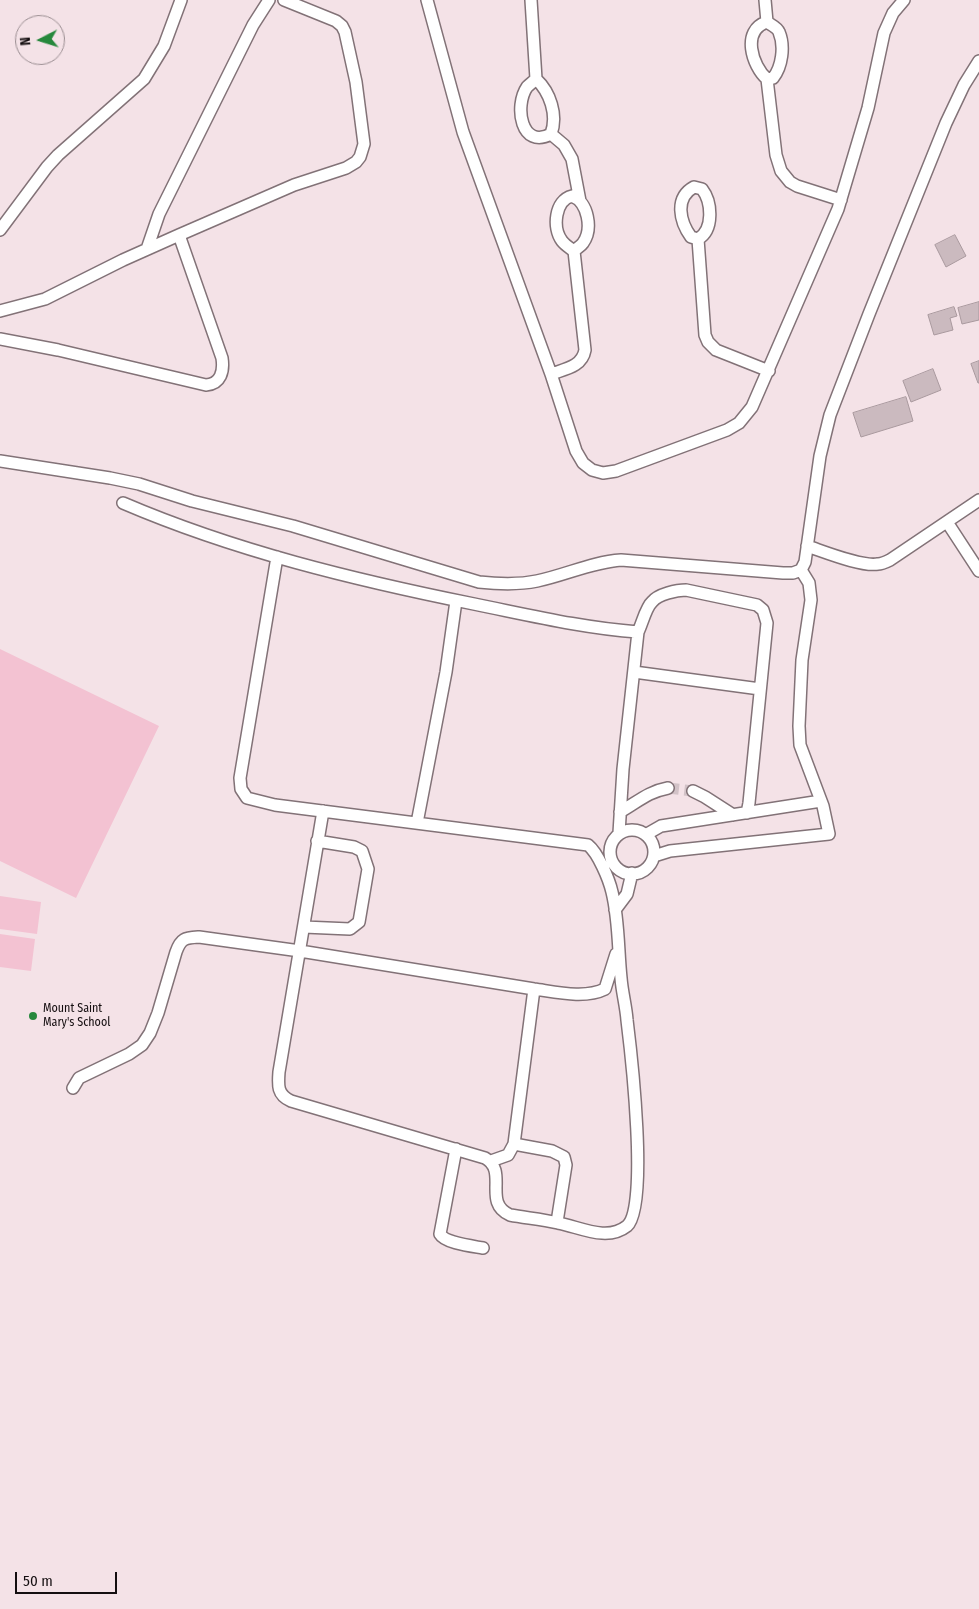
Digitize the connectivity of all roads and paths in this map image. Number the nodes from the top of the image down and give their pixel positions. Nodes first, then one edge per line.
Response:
1 (181, 0) edge
2 (269, 0) edge
3 (284, 0) edge
4 (427, 0) edge
5 (530, 0) edge
6 (765, 0) edge
7 (904, 0) edge
8 (767, 22) junction
9 (979, 61) edge
10 (536, 79) junction
11 (767, 79) junction
12 (551, 134) junction
13 (841, 200) junction
14 (580, 201) junction
15 (0, 230) edge
16 (179, 235) junction
17 (698, 239) dead end
18 (146, 249) junction
19 (574, 251) junction
20 (0, 311) edge
21 (0, 340) edge
22 (769, 371) junction
23 (551, 374) junction
24 (0, 461) edge
25 (979, 500) edge
26 (123, 503) dead end
27 (947, 522) junction
28 (807, 546) junction
29 (277, 557) junction
30 (802, 570) junction
31 (979, 571) edge
32 (456, 601) junction
33 (638, 632) junction
34 (634, 672) junction
35 (760, 689) junction
36 (668, 788) tunnel mouth
37 (693, 791) tunnel mouth
38 (822, 801) junction
39 (323, 811) junction
40 (620, 812) junction
41 (747, 813) junction
42 (733, 815) junction
43 (417, 823) junction
44 (619, 833) junction
45 (647, 834) junction
46 (318, 841) junction
47 (609, 848) junction
48 (592, 849) junction
49 (654, 856) junction
50 (604, 870) junction
51 (620, 870) junction
52 (632, 873) junction
53 (614, 910) junction
54 (304, 927) junction
55 (618, 947) junction
56 (300, 951) junction
57 (534, 989) junction
58 (73, 1088) dead end
59 (514, 1144) junction
60 (456, 1150) junction
61 (491, 1161) junction
62 (557, 1222) junction
63 (483, 1248) dead end

1 - 15 street
2 - 18 street
3 - 16 street
4 - 23 street
5 - 10 street
6 - 8 street
7 - 13 street
8 - 11 street
8 - 11 street
9 - 28 street
10 - 12 street
10 - 12 street
11 - 13 street
12 - 14 street
13 - 22 street
14 - 19 street
14 - 19 street
16 - 18 street
16 - 21 street
17 - 22 street
18 - 20 street
19 - 23 street
22 - 23 street
24 - 30 street
25 - 27 street
26 - 29 street
27 - 28 street
27 - 31 street
28 - 30 street
29 - 32 street
29 - 39 street
30 - 38 street
32 - 33 street
32 - 43 street
33 - 34 street
33 - 35 street
34 - 35 street
34 - 40 street
35 - 41 street
36 - 40 street
37 - 42 street
38 - 41 street
38 - 49 street
39 - 43 street
39 - 46 street
40 - 44 street
41 - 42 street
42 - 45 street
43 - 48 street
44 - 45 street
44 - 47 street
45 - 49 street
46 - 54 street
46 - 54 street
47 - 48 street
47 - 51 street
48 - 50 street
49 - 52 street
50 - 51 street
50 - 53 street
51 - 52 street
52 - 53 street
53 - 55 street
54 - 56 street
55 - 57 street
55 - 62 street
56 - 57 street
56 - 58 street
56 - 60 street
57 - 59 street
59 - 61 street
59 - 62 street
60 - 61 street
60 - 63 street
61 - 62 street

